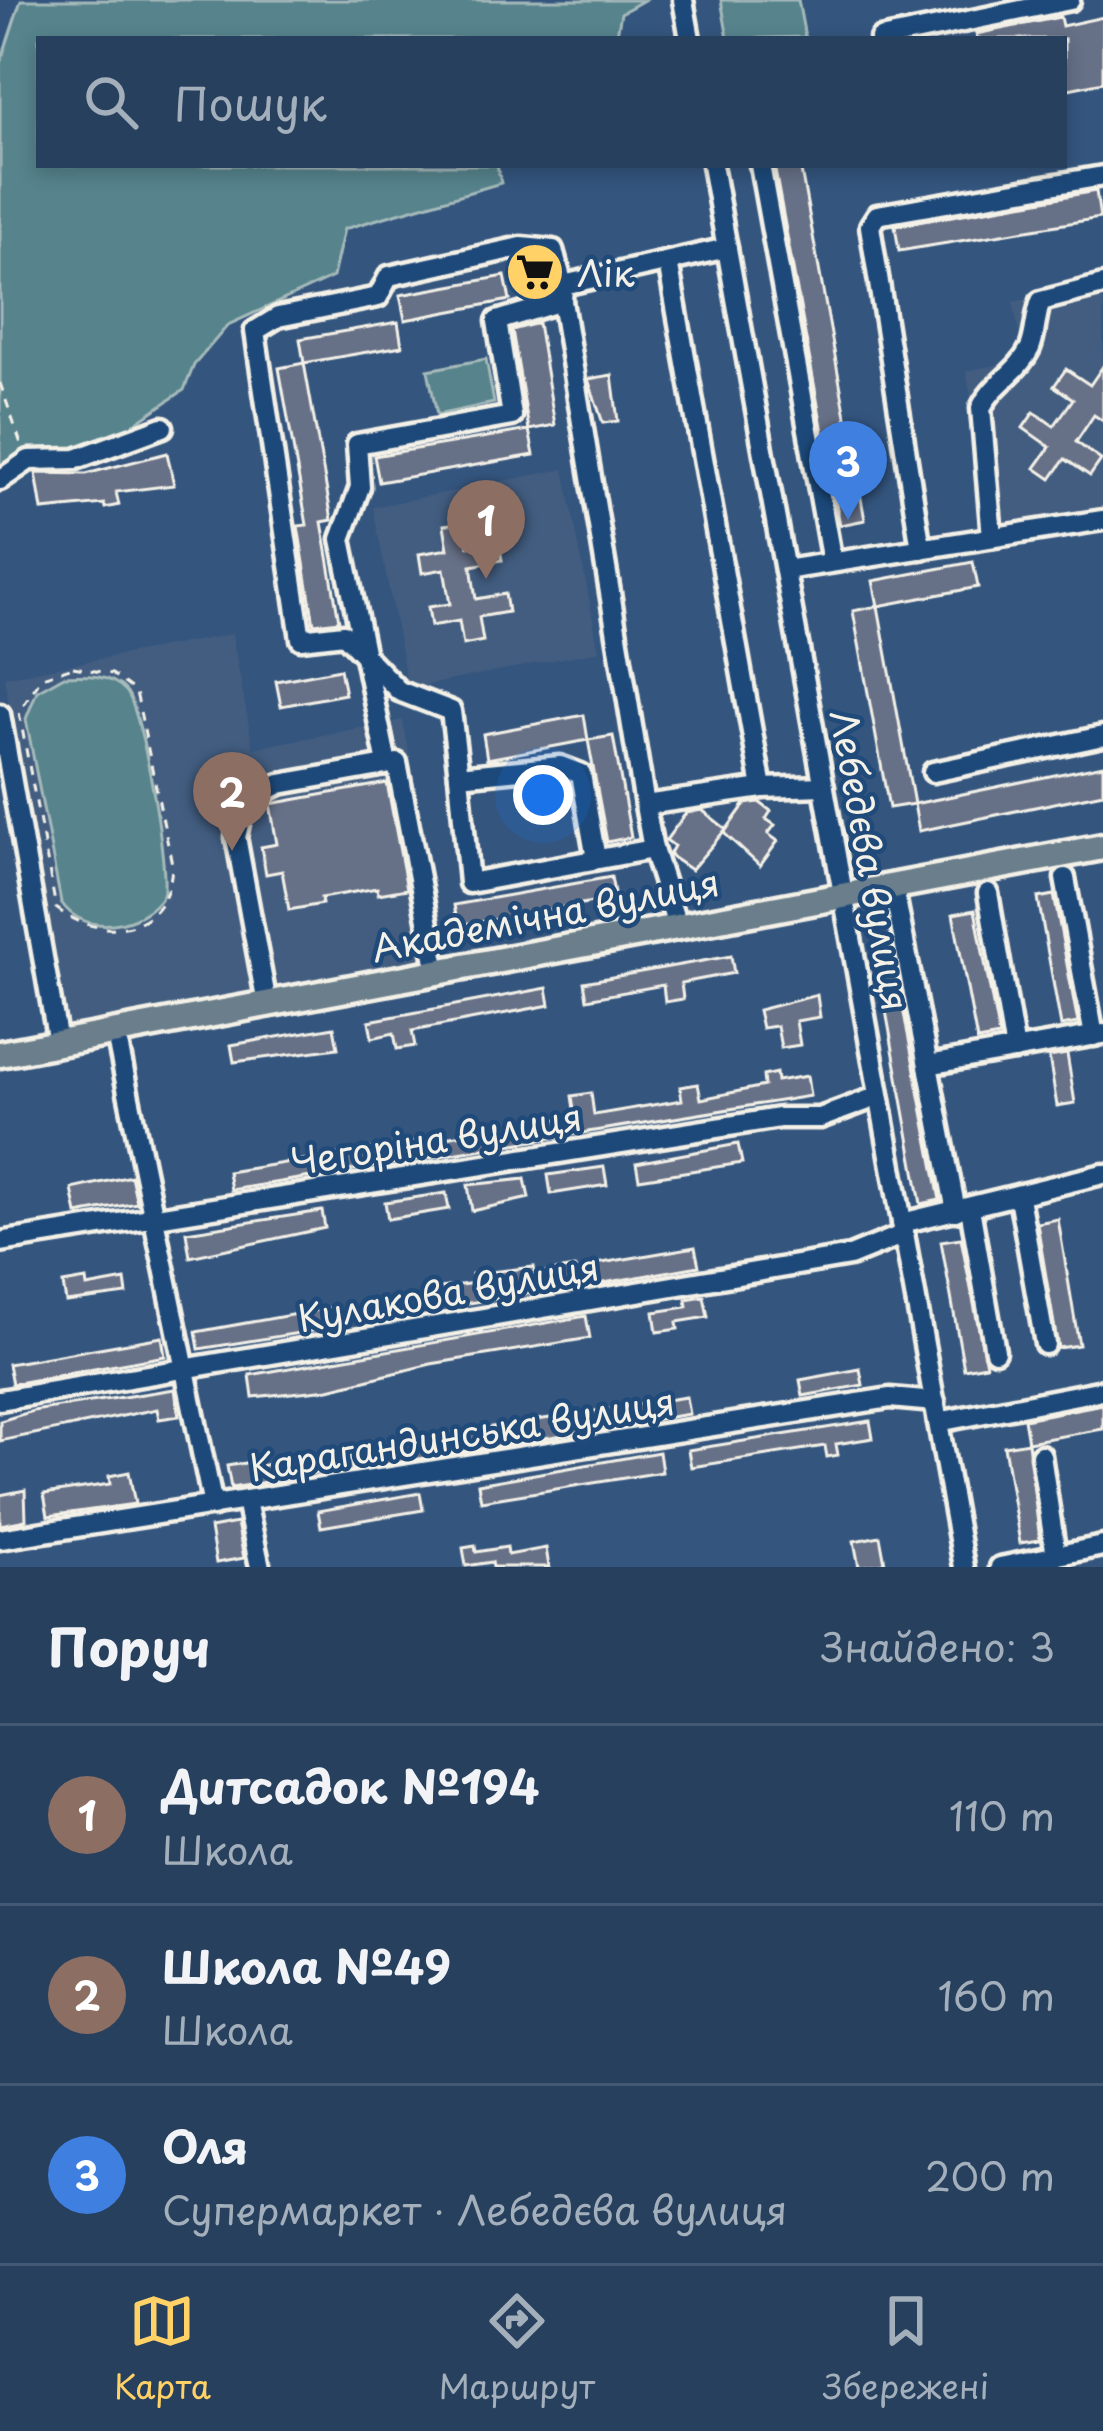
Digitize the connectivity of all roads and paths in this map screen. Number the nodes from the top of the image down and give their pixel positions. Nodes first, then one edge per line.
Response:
1 (683, 0) edge
2 (962, 0) edge
3 (1070, 0) edge
4 (977, 9) edge
5 (689, 36) edge
6 (890, 36) edge
7 (713, 168) edge
8 (761, 168) edge
9 (1103, 176) edge
10 (727, 248) junction
11 (668, 262) junction
12 (1103, 285) edge
13 (563, 293) junction
14 (0, 383) edge
15 (163, 427) dead end
16 (28, 460) junction
17 (0, 480) edge
18 (1103, 520) edge
19 (992, 538) junction
20 (921, 549) junction
21 (832, 562) junction
22 (785, 570) junction
23 (367, 663) junction
24 (0, 714) edge
25 (1103, 736) edge
26 (387, 764) junction
27 (933, 772) dead end
28 (459, 776) junction
29 (824, 786) junction
30 (762, 788) junction
31 (645, 805) junction
32 (1103, 847) edge
33 (653, 849) junction
34 (596, 860) junction
35 (172, 864) joint
36 (1065, 878) dead end
37 (893, 884) junction
38 (843, 893) junction
39 (988, 893) dead end
40 (676, 926) junction
41 (437, 971) junction
42 (267, 1004) junction
43 (116, 1034) junction
44 (1099, 1035) edge
45 (58, 1042) junction
46 (1015, 1050) junction
47 (0, 1054) edge
48 (928, 1065) junction
49 (880, 1096) junction
50 (1103, 1174) edge
51 (1019, 1197) junction
52 (963, 1210) junction
53 (152, 1216) junction
54 (903, 1228) junction
55 (0, 1242) edge
56 (1045, 1344) dead end
57 (995, 1351) dead end
58 (184, 1370) junction
59 (1103, 1390) edge
60 (0, 1400) edge
61 (937, 1412) junction
62 (1041, 1455) dead end
63 (247, 1501) junction
64 (213, 1506) junction
65 (0, 1540) edge
66 (1103, 1546) edge
67 (1056, 1556) junction
68 (260, 1567) edge
69 (964, 1567) edge
70 (1000, 1567) edge

1 - 5 street
2 - 4 street
3 - 4 street
4 - 6 street
7 - 10 street, Лебедєва вулиця
8 - 21 street
9 - 20 street
10 - 11 street
10 - 22 street, Лебедєва вулиця
11 - 13 street
11 - 30 street
12 - 19 street
13 - 23 street
13 - 23 street
13 - 31 street
14 - 16 path
15 - 16 street
16 - 17 street
18 - 19 street
19 - 20 street
20 - 21 street
21 - 22 street
22 - 29 street, Лебедєва вулиця
23 - 26 street
23 - 28 street
24 - 45 street
25 - 27 street
26 - 41 street
26 - 42 street
28 - 34 street
28 - 34 street
29 - 30 street
29 - 38 street, Лебедєва вулиця
30 - 31 street
31 - 33 street
32 - 37 main road, Академічна вулиця
33 - 34 street
33 - 40 street
35 - 35 path
36 - 44 street
37 - 38 main road, Академічна вулиця
37 - 48 street
38 - 40 main road, Академічна вулиця
38 - 49 street, Лебедєва вулиця
39 - 46 street
40 - 41 main road, Академічна вулиця
41 - 42 main road, Академічна вулиця
42 - 43 main road, Академічна вулиця
43 - 45 main road, Академічна вулиця
43 - 53 street
44 - 46 street
45 - 47 main road, Академічна вулиця
46 - 48 street
48 - 52 street
49 - 53 street, Чегоріна вулиця
49 - 54 street, Лебедєва вулиця
50 - 51 street, Кулакова вулиця
51 - 52 street, Кулакова вулиця
51 - 56 street
52 - 54 street, Кулакова вулиця
52 - 57 street
53 - 55 street, Чегоріна вулиця
53 - 58 street
54 - 58 street, Кулакова вулиця
54 - 61 street, Лебедєва вулиця
58 - 60 street, Кулакова вулиця
58 - 64 street
59 - 61 street, Карагандинська вулиця
61 - 63 street, Карагандинська вулиця
61 - 69 street, Лебедєва вулиця
62 - 67 street
63 - 64 street, Карагандинська вулиця
63 - 68 street
64 - 65 street, Карагандинська вулиця
66 - 67 street
67 - 70 street

